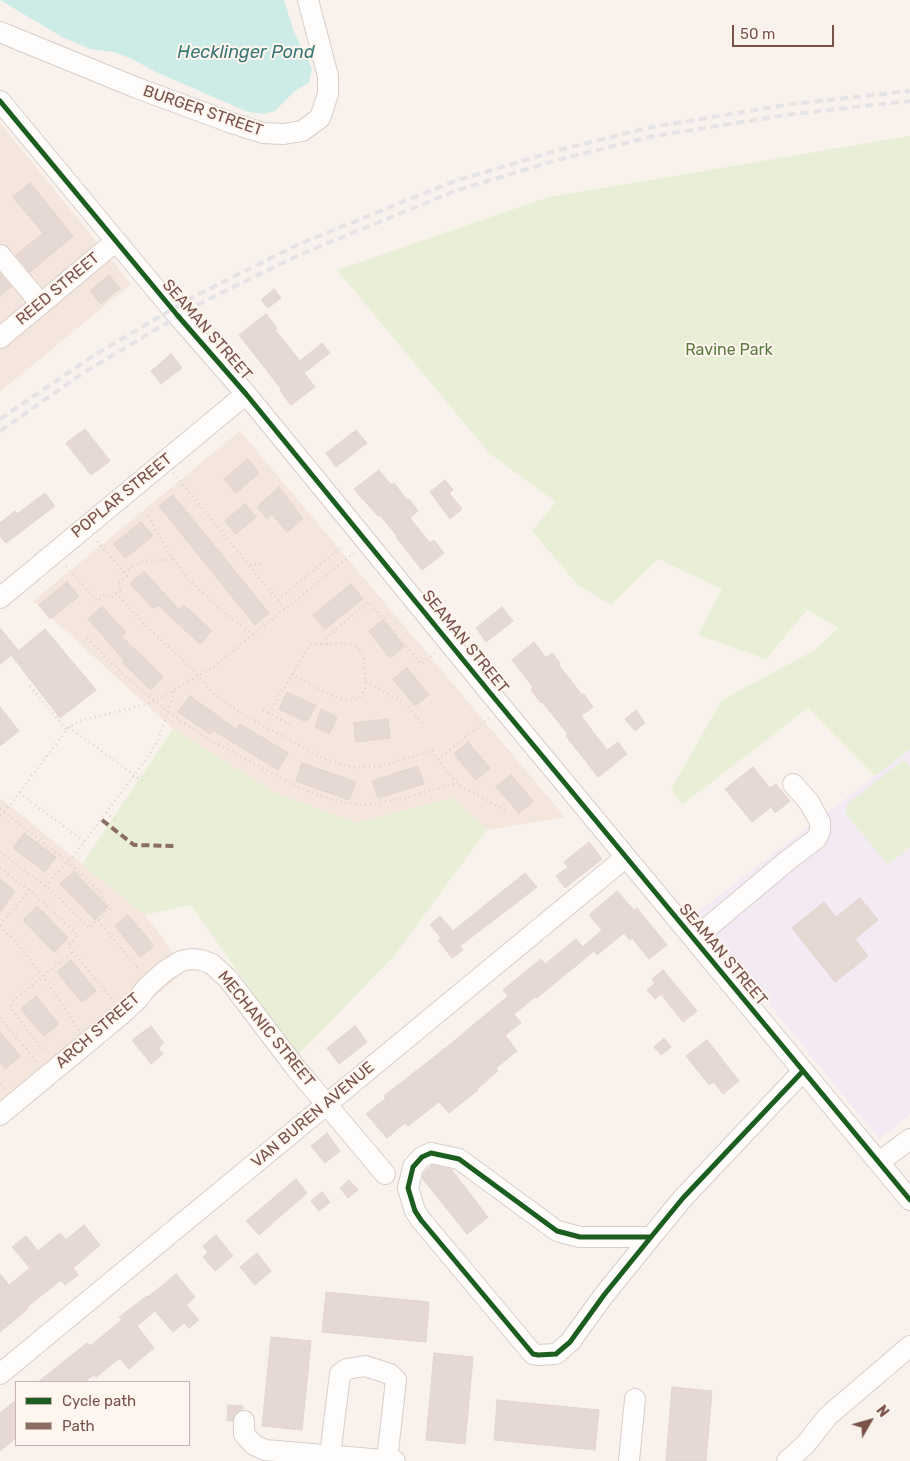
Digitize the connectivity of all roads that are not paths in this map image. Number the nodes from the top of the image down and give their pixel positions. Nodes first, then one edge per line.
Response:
1 (308, 0) edge
2 (0, 32) edge
3 (0, 101) edge
4 (116, 241) junction
5 (0, 255) edge
6 (41, 304) junction
7 (0, 338) edge
8 (246, 394) junction
9 (0, 598) edge
10 (793, 784) dead end
11 (626, 858) junction
12 (694, 939) junction
13 (201, 960) joint
14 (803, 1071) junction
15 (327, 1104) junction
16 (0, 1115) edge
17 (910, 1139) edge
18 (879, 1162) junction
19 (385, 1174) dead end
20 (910, 1200) edge
21 (651, 1237) junction
22 (910, 1346) edge
23 (0, 1374) edge
24 (635, 1399) dead end
25 (244, 1421) dead end
26 (330, 1455) junction
27 (362, 1460) edge
28 (387, 1460) edge
29 (395, 1461) edge
30 (629, 1461) edge
31 (787, 1461) edge

1 - 2 street, BURGER STREET
3 - 4 street, SEAMAN STREET
4 - 6 street, REED STREET
4 - 8 street, SEAMAN STREET
5 - 6 street
6 - 7 street, REED STREET
8 - 9 street, POPLAR STREET
8 - 11 street, SEAMAN STREET
10 - 12 street
11 - 12 street, SEAMAN STREET
11 - 15 street, VAN BUREN AVENUE
12 - 14 street, SEAMAN STREET
13 - 15 street, MECHANIC STREET
13 - 16 street, ARCH STREET
14 - 18 street, SEAMAN STREET
14 - 21 street
15 - 19 street, MECHANIC STREET
15 - 23 street, VAN BUREN AVENUE
17 - 18 street
18 - 20 street, SEAMAN STREET
21 - 21 street
22 - 31 street
24 - 30 street
25 - 26 street
26 - 27 street
26 - 28 street
27 - 28 street
28 - 29 street

